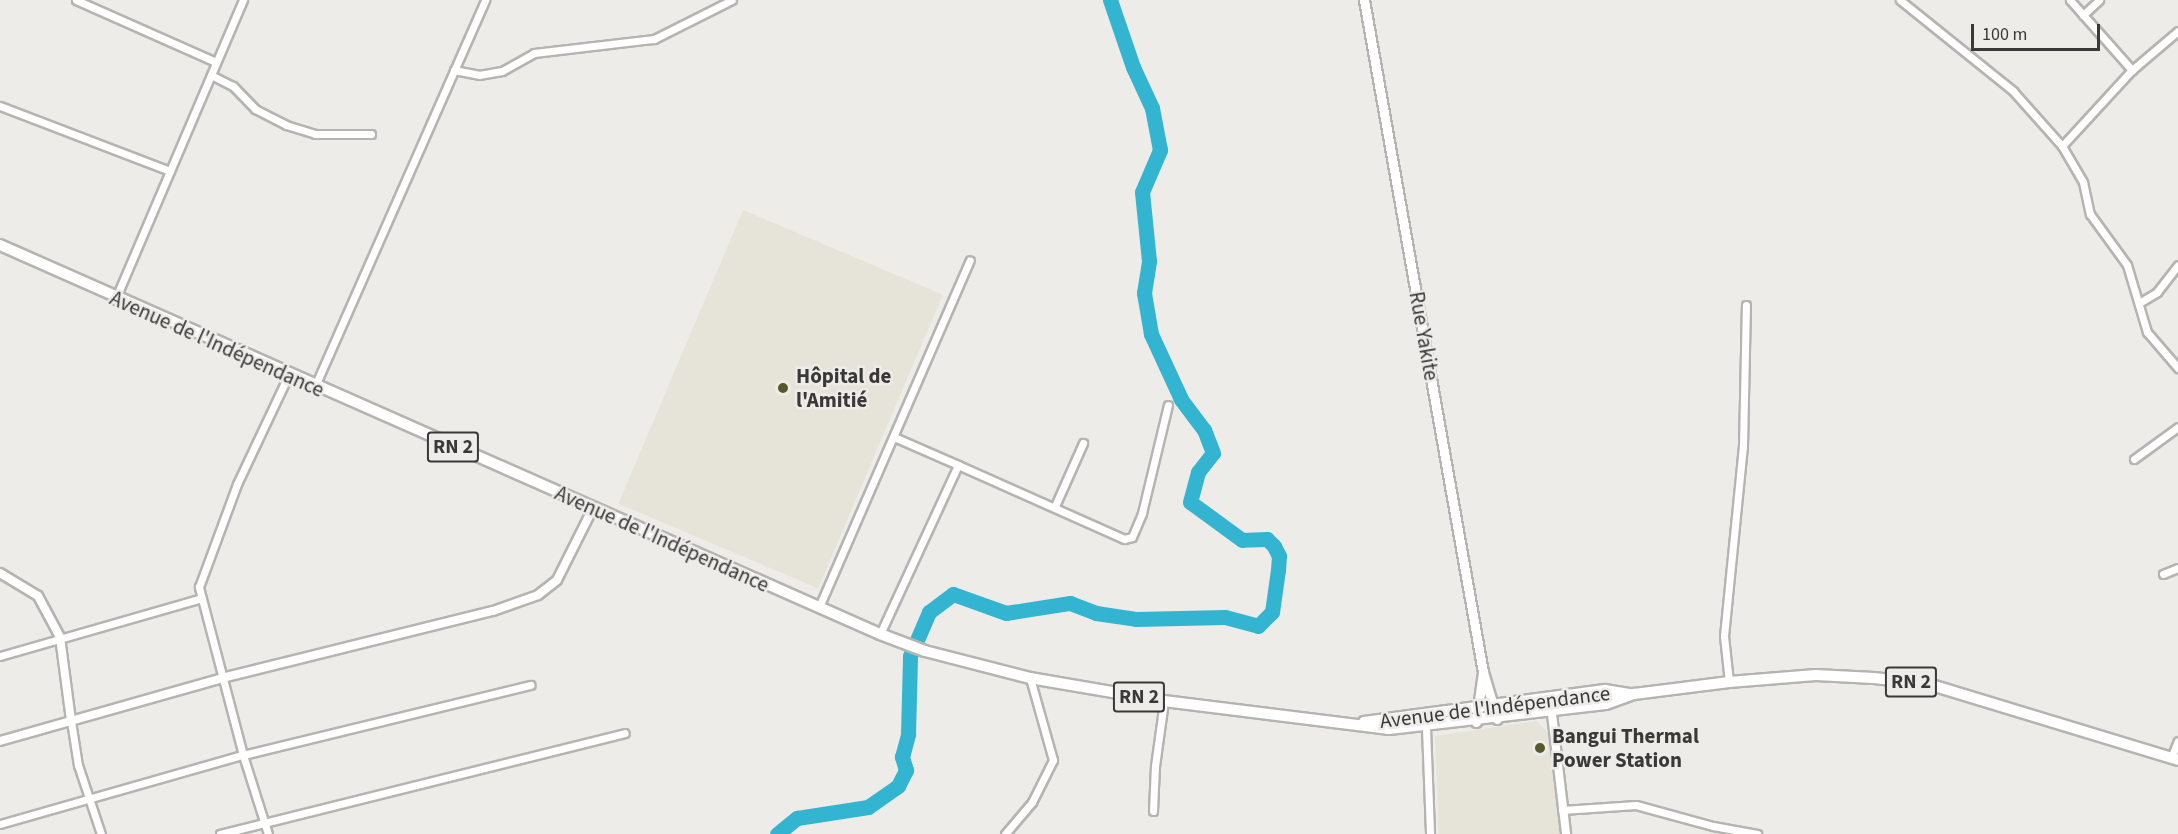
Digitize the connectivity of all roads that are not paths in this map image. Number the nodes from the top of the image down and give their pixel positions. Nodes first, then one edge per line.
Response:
1 (76, 0) edge
2 (243, 0) edge
3 (485, 0) edge
4 (732, 0) edge
5 (1364, 0) edge
6 (1900, 0) edge
7 (2070, 0) edge
8 (2099, 0) edge
9 (2083, 15) junction
10 (2178, 31) edge
11 (216, 62) junction
12 (454, 70) junction
13 (2132, 70) junction
14 (211, 75) junction
15 (0, 106) edge
16 (371, 134) dead end
17 (2062, 146) junction
18 (170, 171) junction
19 (0, 245) edge
20 (970, 260) dead end
21 (2178, 265) edge
22 (116, 300) junction
23 (2139, 303) junction
24 (1746, 305) dead end
25 (2178, 368) edge
26 (289, 374) junction
27 (315, 387) junction
28 (1168, 405) dead end
29 (2178, 427) edge
30 (894, 437) junction
31 (1083, 443) dead end
32 (2134, 459) dead end
33 (958, 465) junction
34 (1055, 506) junction
35 (593, 508) junction
36 (2178, 568) edge
37 (0, 573) edge
38 (2163, 574) dead end
39 (199, 598) junction
40 (819, 608) junction
41 (880, 634) junction
42 (60, 637) junction
43 (0, 656) edge
44 (1483, 672) junction
45 (222, 678) junction
46 (1030, 678) junction
47 (1729, 682) junction
48 (531, 685) dead end
49 (1634, 694) junction
50 (1550, 698) junction
51 (1164, 701) junction
52 (1495, 705) junction
53 (1476, 707) junction
54 (1552, 712) junction
55 (1497, 719) junction
56 (71, 721) junction
57 (1476, 722) junction
58 (1357, 724) junction
59 (1426, 728) junction
60 (625, 732) dead end
61 (0, 741) edge
62 (2178, 741) edge
63 (243, 755) junction
64 (2175, 759) edge
65 (88, 798) junction
66 (1562, 810) junction
67 (1154, 811) dead end
68 (265, 823) junction
69 (0, 824) edge
70 (101, 834) edge
71 (220, 834) edge
72 (268, 834) edge
73 (1005, 834) edge
74 (1430, 834) edge
75 (1566, 834) edge
76 (1757, 834) edge

1 - 11 street
2 - 11 street
3 - 12 street
4 - 12 street
5 - 44 main road, Rue Yakite
6 - 17 street
7 - 9 street
8 - 9 street
9 - 13 street
10 - 13 street
11 - 14 street
12 - 27 street
13 - 17 street
14 - 16 street
14 - 18 street
15 - 18 street
17 - 23 street
18 - 22 street
19 - 22 main road, Avenue de l'Indépendance / RN 2
20 - 30 street
21 - 23 street
22 - 26 main road, Avenue de l'Indépendance / RN 2
23 - 25 street
24 - 47 street
26 - 27 main road, Avenue de l'Indépendance / RN 2
26 - 39 street
27 - 35 main road, Avenue de l'Indépendance / RN 2
28 - 34 street
29 - 32 street
30 - 33 street
30 - 40 street
31 - 34 street
33 - 34 street
33 - 41 street
35 - 40 main road, Avenue de l'Indépendance / RN 2
35 - 45 street
36 - 38 street
37 - 42 street
39 - 42 street
39 - 45 street
40 - 41 main road, Avenue de l'Indépendance / RN 2
41 - 46 main road, Avenue de l'Indépendance / RN 2
42 - 43 street
42 - 56 street
44 - 52 main road, Rue Yakite
44 - 53 main road, Rue Yakite
45 - 56 street
45 - 63 street
46 - 51 main road, Avenue de l'Indépendance / RN 2
46 - 73 street
47 - 49 main road, Avenue de l'Indépendance / RN 2
47 - 64 main road, Avenue de l'Indépendance / RN 2
48 - 63 street
49 - 50 main road, Avenue de l'Indépendance / RN 2
49 - 54 main road, Avenue de l'Indépendance / RN 2
50 - 52 main road, Avenue de l'Indépendance / RN 2
50 - 54 street
51 - 58 main road, Avenue de l'Indépendance / RN 2
51 - 67 street
52 - 53 main road, Avenue de l'Indépendance / RN 2
52 - 55 main road, Rue Yakite
53 - 57 main road, Rue Yakite
53 - 58 main road, Avenue de l'Indépendance / RN 2
54 - 55 main road, Avenue de l'Indépendance / RN 2
54 - 66 street
55 - 57 main road, Avenue de l'Indépendance / RN 2
56 - 61 street
56 - 65 street
57 - 59 main road, Avenue de l'Indépendance / RN 2
58 - 59 main road, Avenue de l'Indépendance / RN 2
59 - 74 street
60 - 68 street
62 - 64 street
63 - 65 street
63 - 68 street
65 - 69 street
65 - 70 street
66 - 75 street
66 - 76 street
68 - 71 street
68 - 72 street

